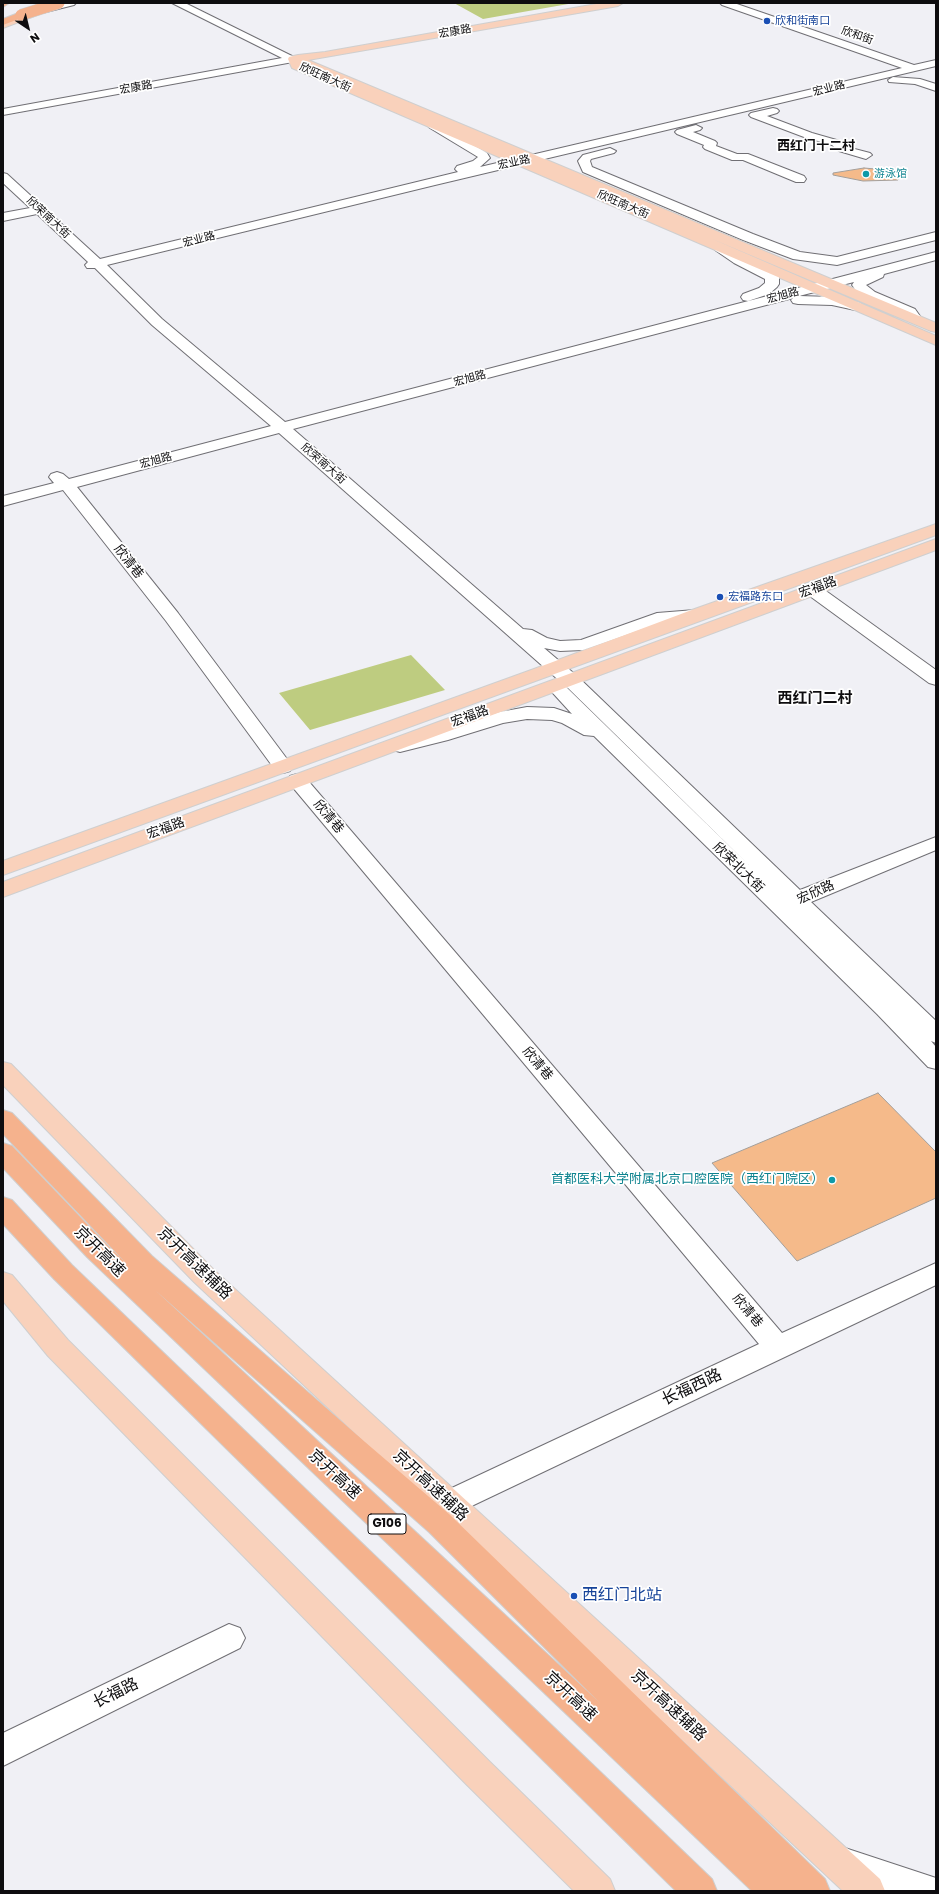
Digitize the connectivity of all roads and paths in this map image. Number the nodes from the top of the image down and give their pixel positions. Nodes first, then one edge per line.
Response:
1 (58, 3) edge
2 (71, 3) edge
3 (177, 3) edge
4 (593, 3) edge
5 (618, 3) edge
6 (726, 3) edge
7 (41, 6) edge
8 (747, 7) edge
9 (3, 22) edge
10 (3, 26) edge
11 (936, 58) edge
12 (293, 59) junction
13 (936, 63) edge
14 (913, 66) junction
15 (933, 73) edge
16 (936, 88) edge
17 (766, 104) junction
18 (779, 109) junction
19 (3, 112) edge
20 (755, 115) junction
21 (434, 126) junction
22 (681, 132) junction
23 (482, 138) junction
24 (613, 138) junction
25 (567, 151) junction
26 (866, 155) dead end
27 (522, 160) junction
28 (3, 177) edge
29 (566, 177) junction
30 (439, 178) junction
31 (800, 179) dead end
32 (40, 210) junction
33 (3, 217) edge
34 (936, 236) edge
35 (719, 246) junction
36 (936, 249) edge
37 (936, 256) edge
38 (773, 259) junction
39 (906, 261) junction
40 (94, 262) junction
41 (817, 284) junction
42 (740, 304) junction
43 (855, 306) junction
44 (915, 319) junction
45 (936, 328) edge
46 (936, 341) edge
47 (269, 426) junction
48 (61, 480) junction
49 (3, 489) edge
50 (3, 501) edge
51 (936, 529) edge
52 (936, 544) edge
53 (813, 590) junction
54 (695, 615) junction
55 (507, 624) junction
56 (555, 677) junction
57 (936, 679) edge
58 (613, 744) junction
59 (377, 751) junction
60 (290, 774) junction
61 (936, 843) edge
62 (936, 858) edge
63 (3, 868) edge
64 (3, 890) edge
65 (796, 907) junction
66 (936, 1035) edge
67 (936, 1062) edge
68 (3, 1070) edge
69 (3, 1119) edge
70 (3, 1152) edge
71 (3, 1207) edge
72 (936, 1273) edge
73 (3, 1282) edge
74 (778, 1348) junction
75 (449, 1503) junction
76 (229, 1638) dead end
77 (3, 1750) edge
78 (839, 1863) junction
79 (936, 1887) edge
80 (598, 1891) edge
81 (700, 1891) edge
82 (777, 1891) edge
83 (813, 1891) edge
84 (868, 1891) edge
85 (926, 1891) edge
86 (931, 1891) edge

1 - 9 highway, bridge
2 - 7 street
3 - 12 street
4 - 12 main road, 宏康路
5 - 12 main road, 宏康路
6 - 8 street, 欣和街
7 - 10 main road
8 - 14 street, 欣和街
11 - 14 street, 宏业路
12 - 19 street, 宏康路
12 - 21 main road, 欣旺南大街
12 - 23 main road, 欣旺南大街
13 - 14 street, 宏业路
14 - 15 street, 欣和街
14 - 17 street, 宏业路
14 - 24 street, 宏业路
16 - 18 street
17 - 18 street
17 - 24 street, 宏业路
18 - 20 street
20 - 22 street
20 - 26 street
21 - 27 main road, 欣旺南大街
21 - 30 street
22 - 31 street
22 - 34 street
23 - 24 street
23 - 27 main road, 欣旺南大街
24 - 25 street, 宏业路
24 - 27 street, 宏业路
25 - 27 street, 宏业路
25 - 29 street
27 - 29 main road, 欣旺南大街
27 - 30 street, 宏业路
28 - 32 street, 欣荣南大街
29 - 30 street
29 - 35 main road, 欣旺南大街
29 - 38 main road, 欣旺南大街
30 - 40 street, 宏业路
32 - 33 street
32 - 40 street, 欣荣南大街
35 - 41 main road, 欣旺南大街
35 - 42 street
36 - 39 street, 宏旭路
37 - 39 street, 宏旭路
38 - 39 street
38 - 41 main road, 欣旺南大街
39 - 41 street, 宏旭路
39 - 44 street
40 - 47 street, 欣荣南大街
41 - 42 street, 宏旭路
41 - 43 main road, 欣旺南大街
41 - 44 main road, 欣旺南大街
42 - 43 street
42 - 47 street, 宏旭路
43 - 46 main road, 欣旺南大街
44 - 45 main road, 欣旺南大街
47 - 48 street, 宏旭路
47 - 55 street, 欣荣南大街
47 - 56 street, 欣荣南大街
48 - 49 street, 宏旭路
48 - 50 street, 宏旭路
48 - 60 street, 欣清巷
51 - 54 main road, 宏福路
52 - 53 main road, 宏福路
53 - 56 main road, 宏福路
53 - 57 street
54 - 55 street
54 - 56 main road, 宏福路
55 - 56 street, 欣荣南大街
56 - 58 street, 欣荣北大街
56 - 59 main road, 宏福路
56 - 60 main road, 宏福路
56 - 65 street, 欣荣北大街
58 - 59 street
58 - 65 street, 欣荣北大街
59 - 60 main road, 宏福路
60 - 63 main road, 宏福路
60 - 64 main road, 宏福路
60 - 74 street, 欣清巷
61 - 65 street, 宏欣路
62 - 65 street, 宏欣路
65 - 66 street, 欣荣北大街
65 - 67 street, 欣荣北大街
68 - 75 main road, 京开高速辅路
69 - 83 highway
70 - 82 highway, 京开高速 / G106
71 - 81 highway
72 - 74 street, 长福西路
73 - 80 main road
74 - 75 street, 长福西路
75 - 78 main road, 京开高速辅路
76 - 77 street, 长福路
78 - 84 main road, 京开高速辅路
78 - 85 street
79 - 86 street

